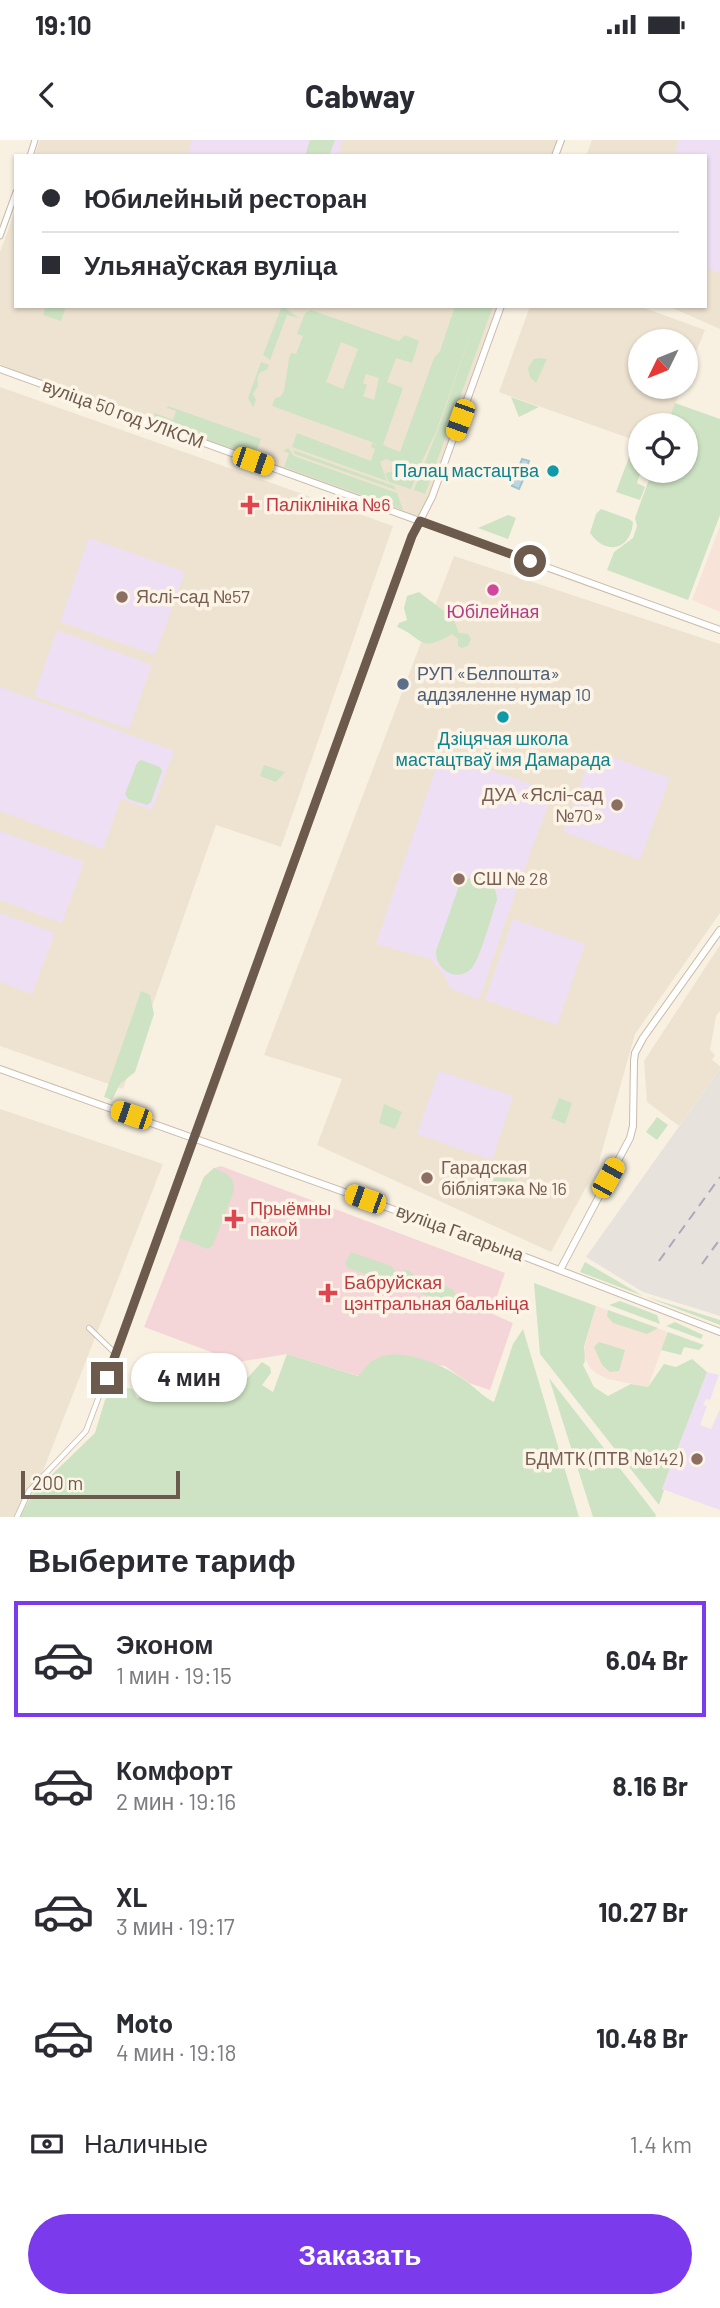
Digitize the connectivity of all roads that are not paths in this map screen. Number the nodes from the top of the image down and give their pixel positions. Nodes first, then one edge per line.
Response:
1 (14, 198) edge
2 (0, 236) edge
3 (500, 308) edge
4 (0, 369) edge
5 (420, 521) junction
6 (720, 630) edge
7 (720, 930) edge
8 (0, 1069) edge
9 (195, 1138) junction
10 (560, 1270) junction
11 (89, 1328) dead end
12 (720, 1332) edge
13 (117, 1355) junction
14 (18, 1517) edge

1 - 2 street
3 - 5 main road
4 - 5 main road, вуліца 50 год УЛКСМ
5 - 6 main road, вуліца 50 год УЛКСМ
5 - 9 main road
7 - 10 main road
8 - 9 main road, вуліца Гагарына
9 - 10 main road, вуліца Гагарына
9 - 13 street
10 - 12 main road, вуліца Гагарына
11 - 13 street
13 - 14 street

